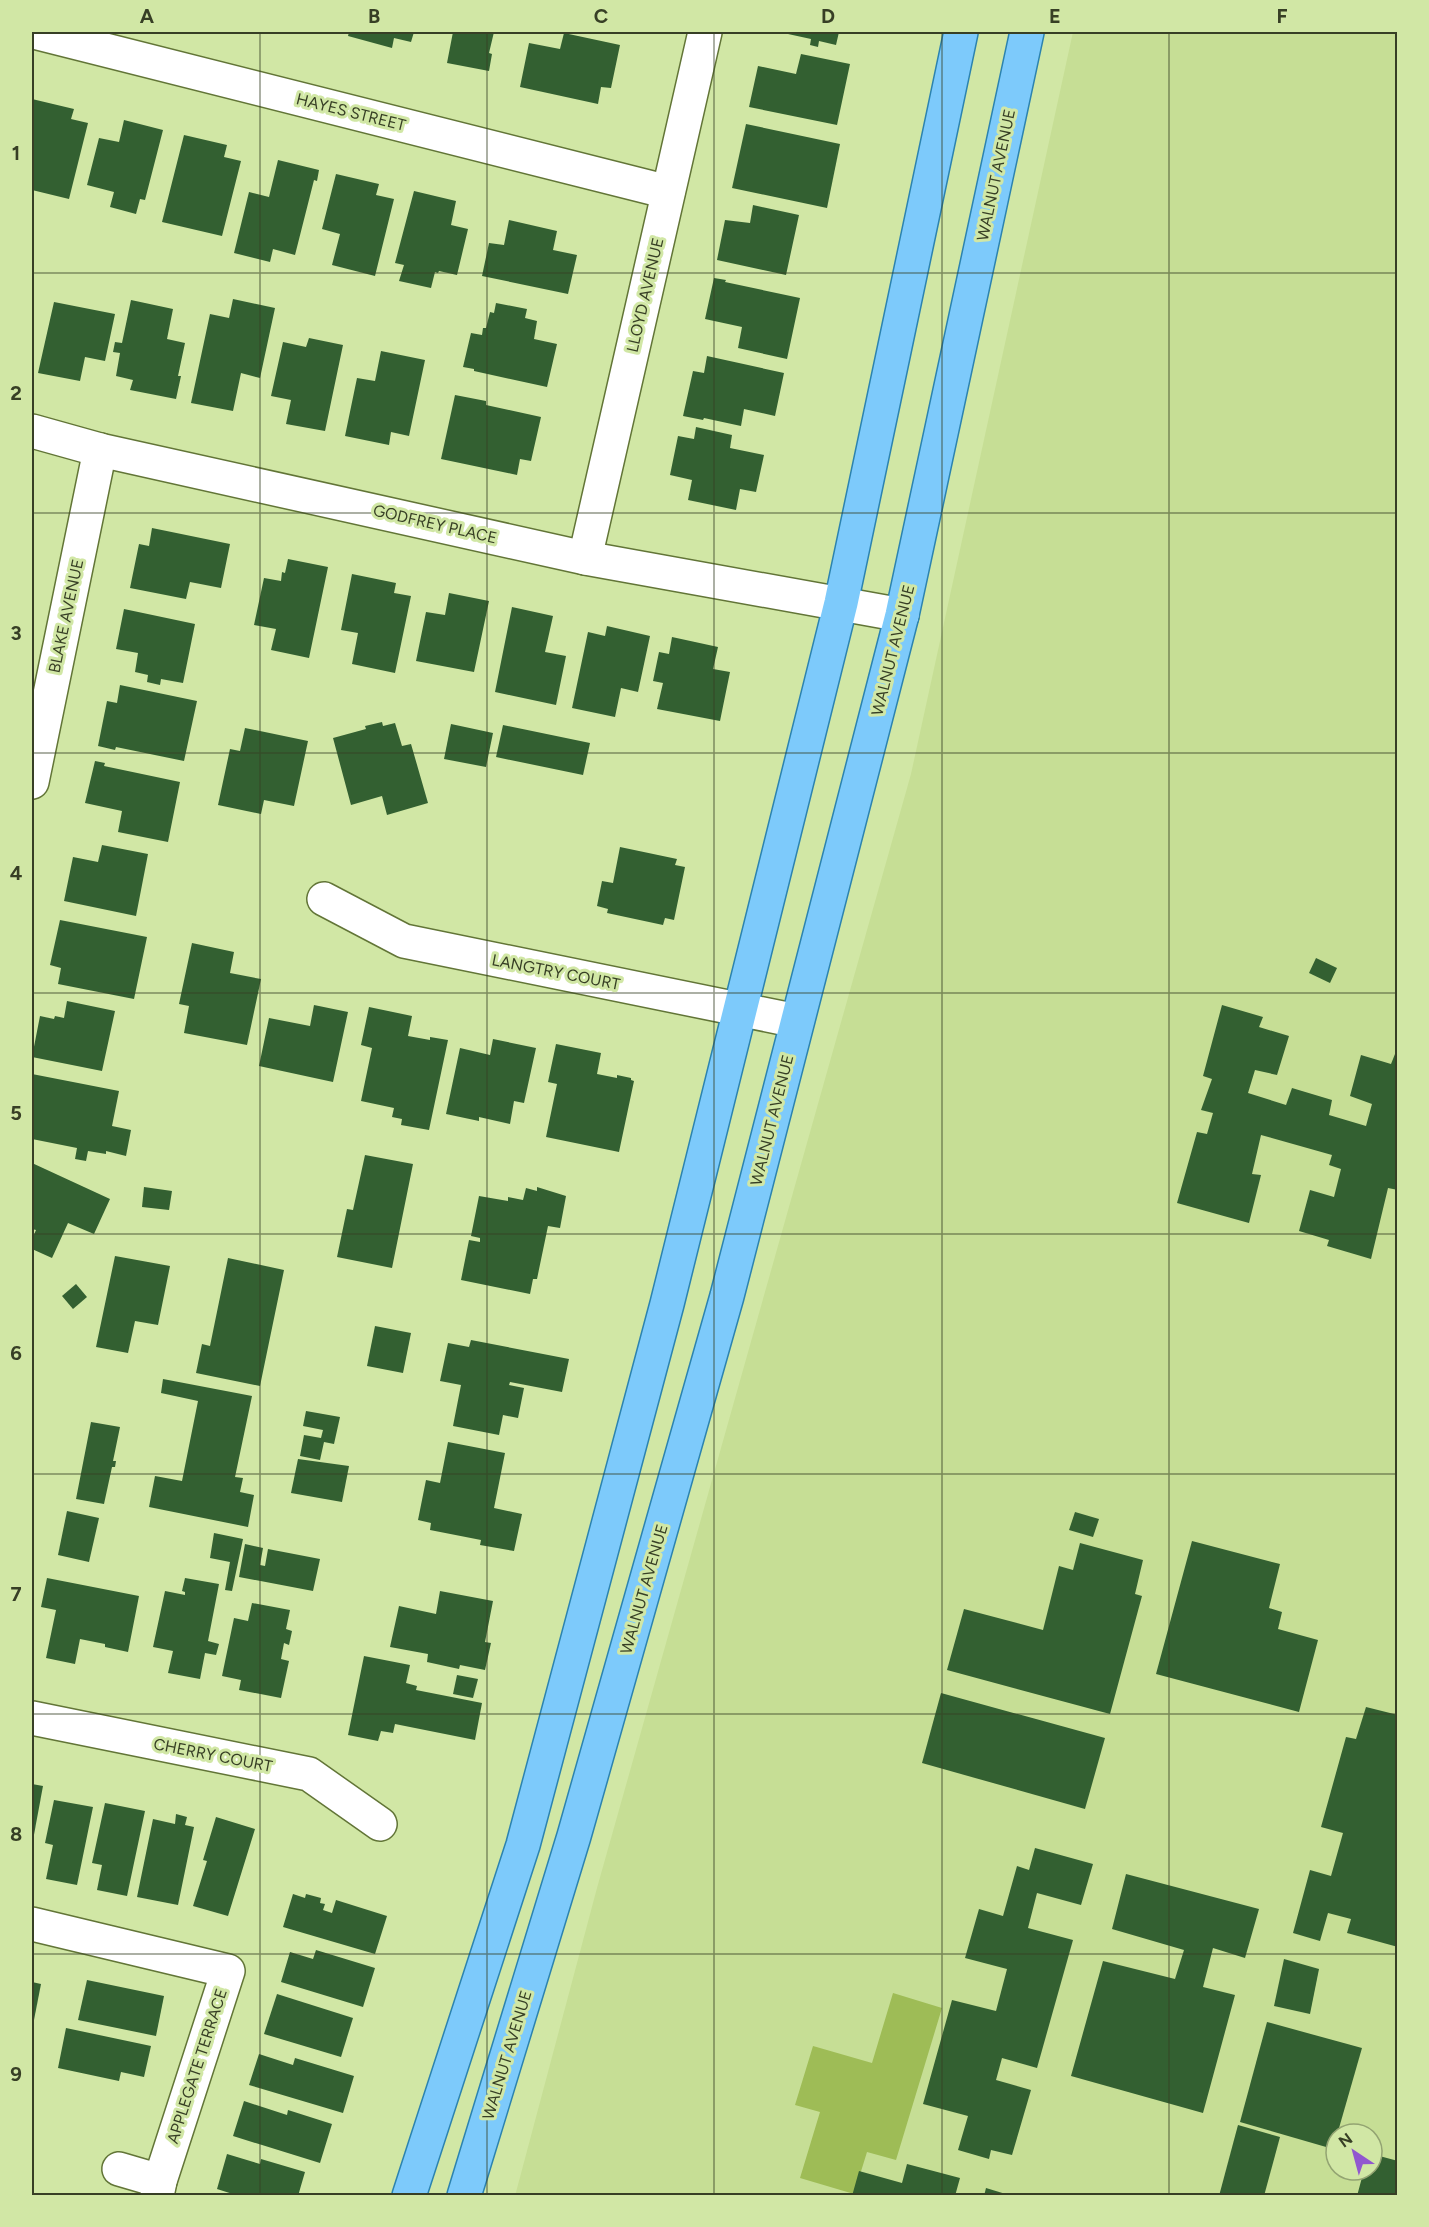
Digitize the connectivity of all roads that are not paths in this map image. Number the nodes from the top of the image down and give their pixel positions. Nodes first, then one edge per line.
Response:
1 (34, 32) edge
2 (705, 32) edge
3 (961, 32) edge
4 (1027, 32) edge
5 (668, 192) junction
6 (32, 431) edge
7 (100, 450) junction
8 (585, 558) junction
9 (841, 603) junction
10 (902, 615) junction
11 (32, 782) edge
12 (324, 899) dead end
13 (741, 1009) junction
14 (797, 1021) junction
15 (32, 1718) edge
16 (380, 1824) dead end
17 (32, 1924) edge
18 (119, 2169) dead end
19 (159, 2188) edge
20 (410, 2196) edge
21 (464, 2196) edge

1 - 5 street, HAYES STREET
2 - 5 street, LLOYD AVENUE
3 - 9 main road
4 - 10 main road, WALNUT AVENUE
5 - 8 street, LLOYD AVENUE
6 - 7 street, GODFREY PLACE
7 - 8 street, GODFREY PLACE
7 - 11 street, BLAKE AVENUE
8 - 9 street, GODFREY PLACE
9 - 10 street, GODFREY PLACE
9 - 13 main road
10 - 14 main road, WALNUT AVENUE
12 - 13 street, LANGTRY COURT
13 - 14 street, LANGTRY COURT
13 - 20 main road
14 - 21 main road, WALNUT AVENUE
15 - 16 street, CHERRY COURT
17 - 19 street, APPLEGATE TERRACE
18 - 19 street, APPLEGATE TERRACE

